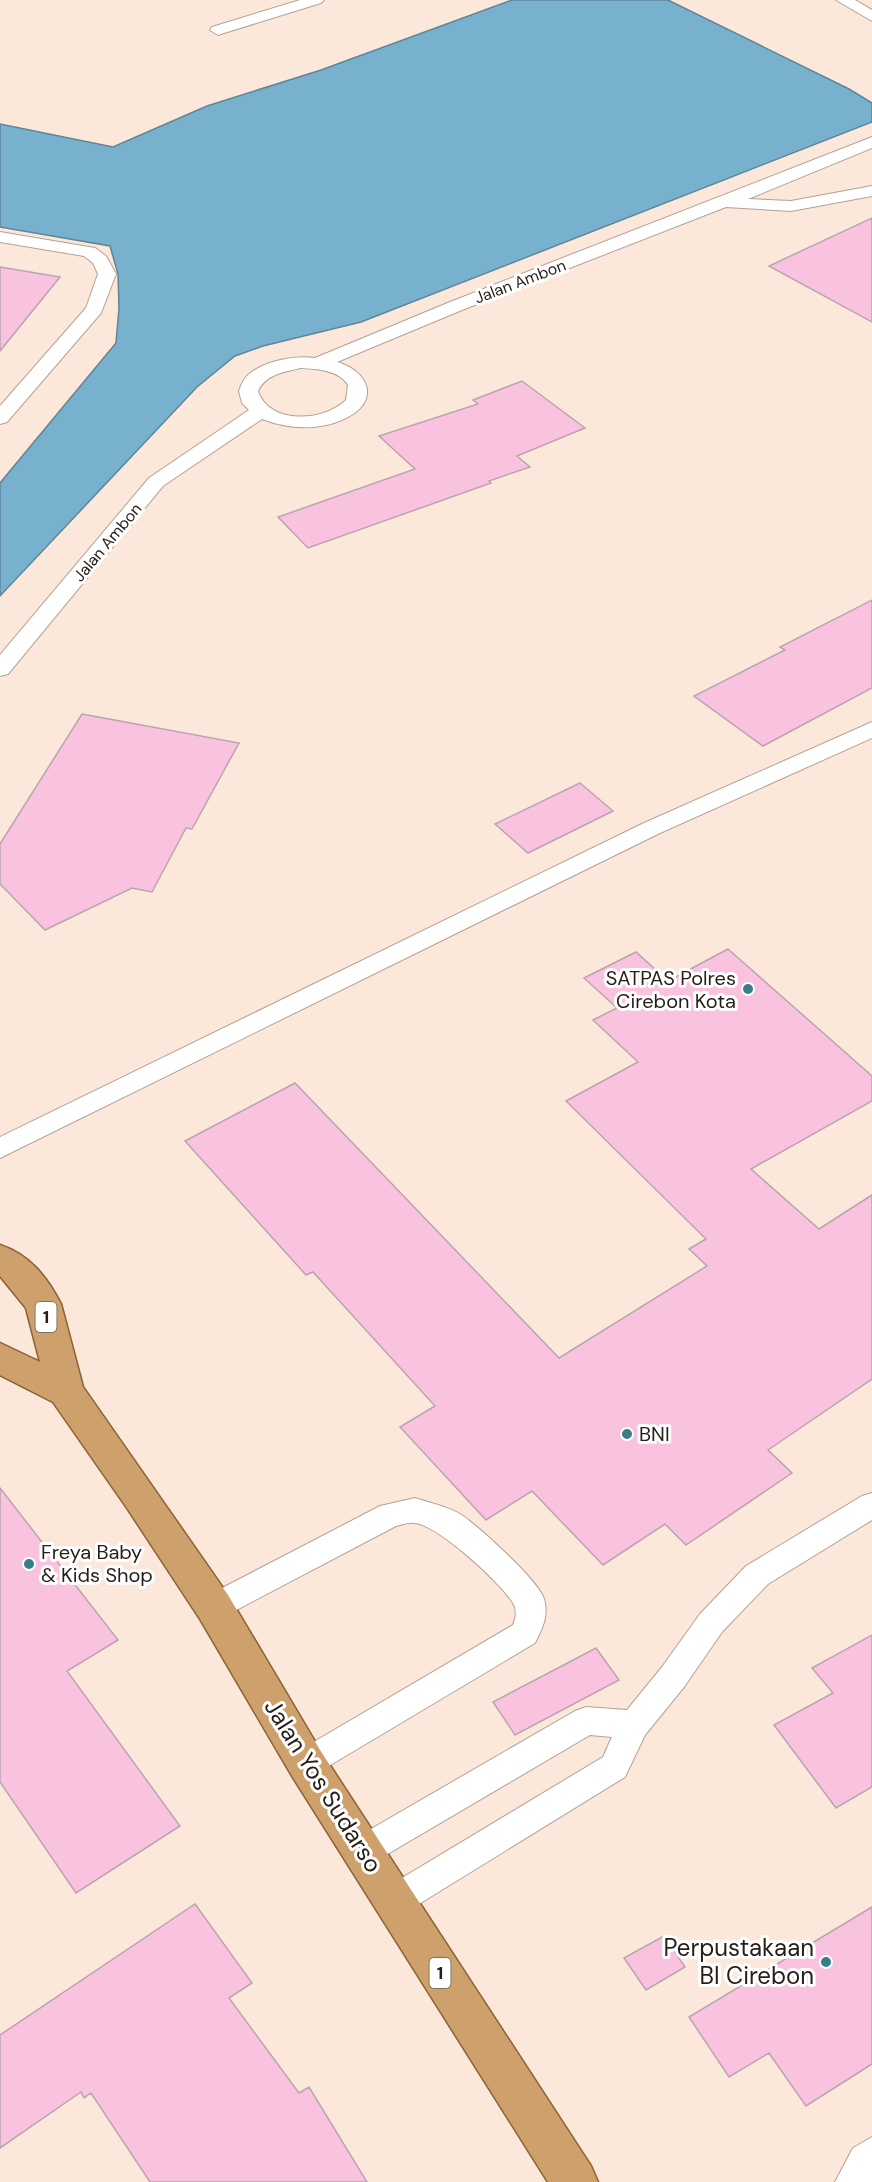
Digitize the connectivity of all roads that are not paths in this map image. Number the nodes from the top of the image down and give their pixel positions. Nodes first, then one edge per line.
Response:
1 (316, 0) edge
2 (844, 0) edge
3 (872, 16) edge
4 (218, 30) dead end
5 (872, 142) edge
6 (872, 191) edge
7 (723, 202) junction
8 (0, 237) edge
9 (318, 363) junction
10 (259, 412) junction
11 (0, 418) edge
12 (0, 669) edge
13 (872, 729) edge
14 (0, 1148) edge
15 (0, 1258) edge
16 (0, 1358) edge
17 (66, 1392) junction
18 (872, 1505) edge
19 (214, 1607) junction
20 (634, 1725) junction
21 (306, 1763) junction
22 (363, 1851) junction
23 (394, 1901) junction
24 (872, 2155) edge
25 (575, 2182) edge
26 (854, 2182) edge

1 - 4 lane
2 - 3 lane
5 - 7 lane, Jalan Ambon
6 - 7 lane, Jalan Ambon
7 - 9 lane, Jalan Ambon
8 - 11 lane
9 - 10 lane
9 - 10 lane
10 - 12 lane, Jalan Ambon
13 - 14 lane
15 - 17 highway, Jalan Yos Sudarso / 1
16 - 17 highway, Jalan Yos Sudarso / 1
17 - 19 highway, Jalan Yos Sudarso / 1
18 - 20 lane
19 - 21 highway, Jalan Yos Sudarso / 1
19 - 21 lane
20 - 22 lane
20 - 23 lane
21 - 22 highway, Jalan Yos Sudarso / 1
22 - 23 highway, Jalan Yos Sudarso / 1
23 - 25 highway, Jalan Yos Sudarso / 1
24 - 26 lane

